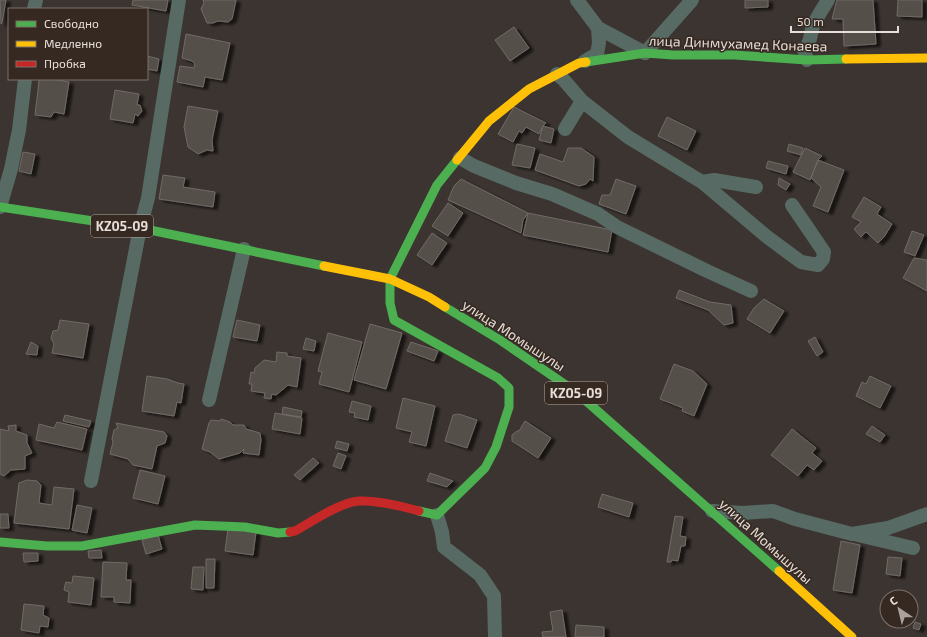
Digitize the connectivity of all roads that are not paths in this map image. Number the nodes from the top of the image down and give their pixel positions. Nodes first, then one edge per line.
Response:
1 (179, 0) edge
2 (577, 0) edge
3 (692, 0) edge
4 (828, 0) edge
5 (598, 28) junction
6 (645, 53) junction
7 (927, 58) edge
8 (807, 60) junction
9 (579, 64) junction
10 (557, 74) junction
11 (25, 80) edge
12 (582, 101) junction
13 (565, 129) dead end
14 (460, 158) junction
15 (702, 182) junction
16 (756, 187) dead end
17 (792, 205) dead end
18 (0, 207) edge
19 (140, 228) junction
20 (244, 249) junction
21 (390, 279) junction
22 (752, 291) dead end
23 (209, 400) dead end
24 (91, 481) dead end
25 (712, 511) junction
26 (927, 514) edge
27 (437, 515) junction
28 (852, 534) junction
29 (0, 542) edge
30 (913, 548) dead end
31 (495, 637) edge
32 (852, 637) edge

1 - 19 street
2 - 5 street
3 - 6 street
4 - 8 street
5 - 6 street
5 - 9 street
6 - 8 street, лица Динмухамед Конаева
6 - 9 street, лица Динмухамед Конаева
7 - 8 street, лица Динмухамед Конаева
9 - 10 street, лица Динмухамед Конаева
10 - 12 street
10 - 14 street, лица Динмухамед Конаева
11 - 18 street
12 - 13 street
12 - 15 street
14 - 21 street, лица Динмухамед Конаева
14 - 22 street
15 - 16 street
15 - 17 street
18 - 19 street, KZ05-09
19 - 20 street, KZ05-09
19 - 24 street
20 - 21 street, улица Момышулы / KZ05-09
20 - 23 street
21 - 25 street, улица Момышулы / KZ05-09
21 - 27 street
25 - 28 street
25 - 32 street, улица Момышулы / KZ05-09
26 - 28 street
27 - 29 street
27 - 31 street
28 - 30 street

